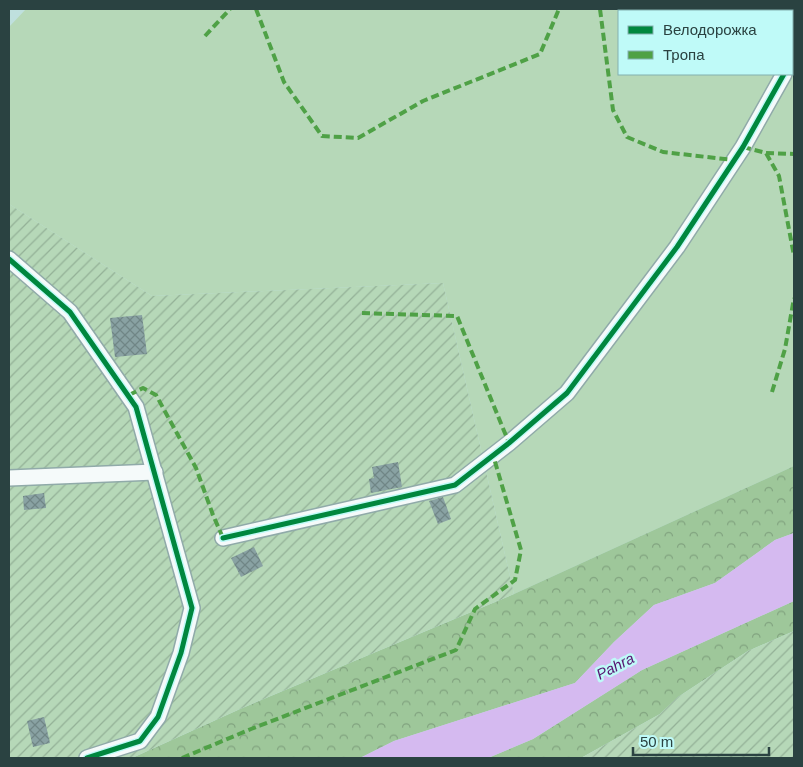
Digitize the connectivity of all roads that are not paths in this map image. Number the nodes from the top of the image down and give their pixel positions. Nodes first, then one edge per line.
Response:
1 (783, 75) edge
2 (9, 259) edge
3 (155, 472) junction
4 (9, 478) edge
5 (223, 538) dead end
6 (87, 758) edge

1 - 5 street
2 - 3 street
3 - 4 street
3 - 6 street

